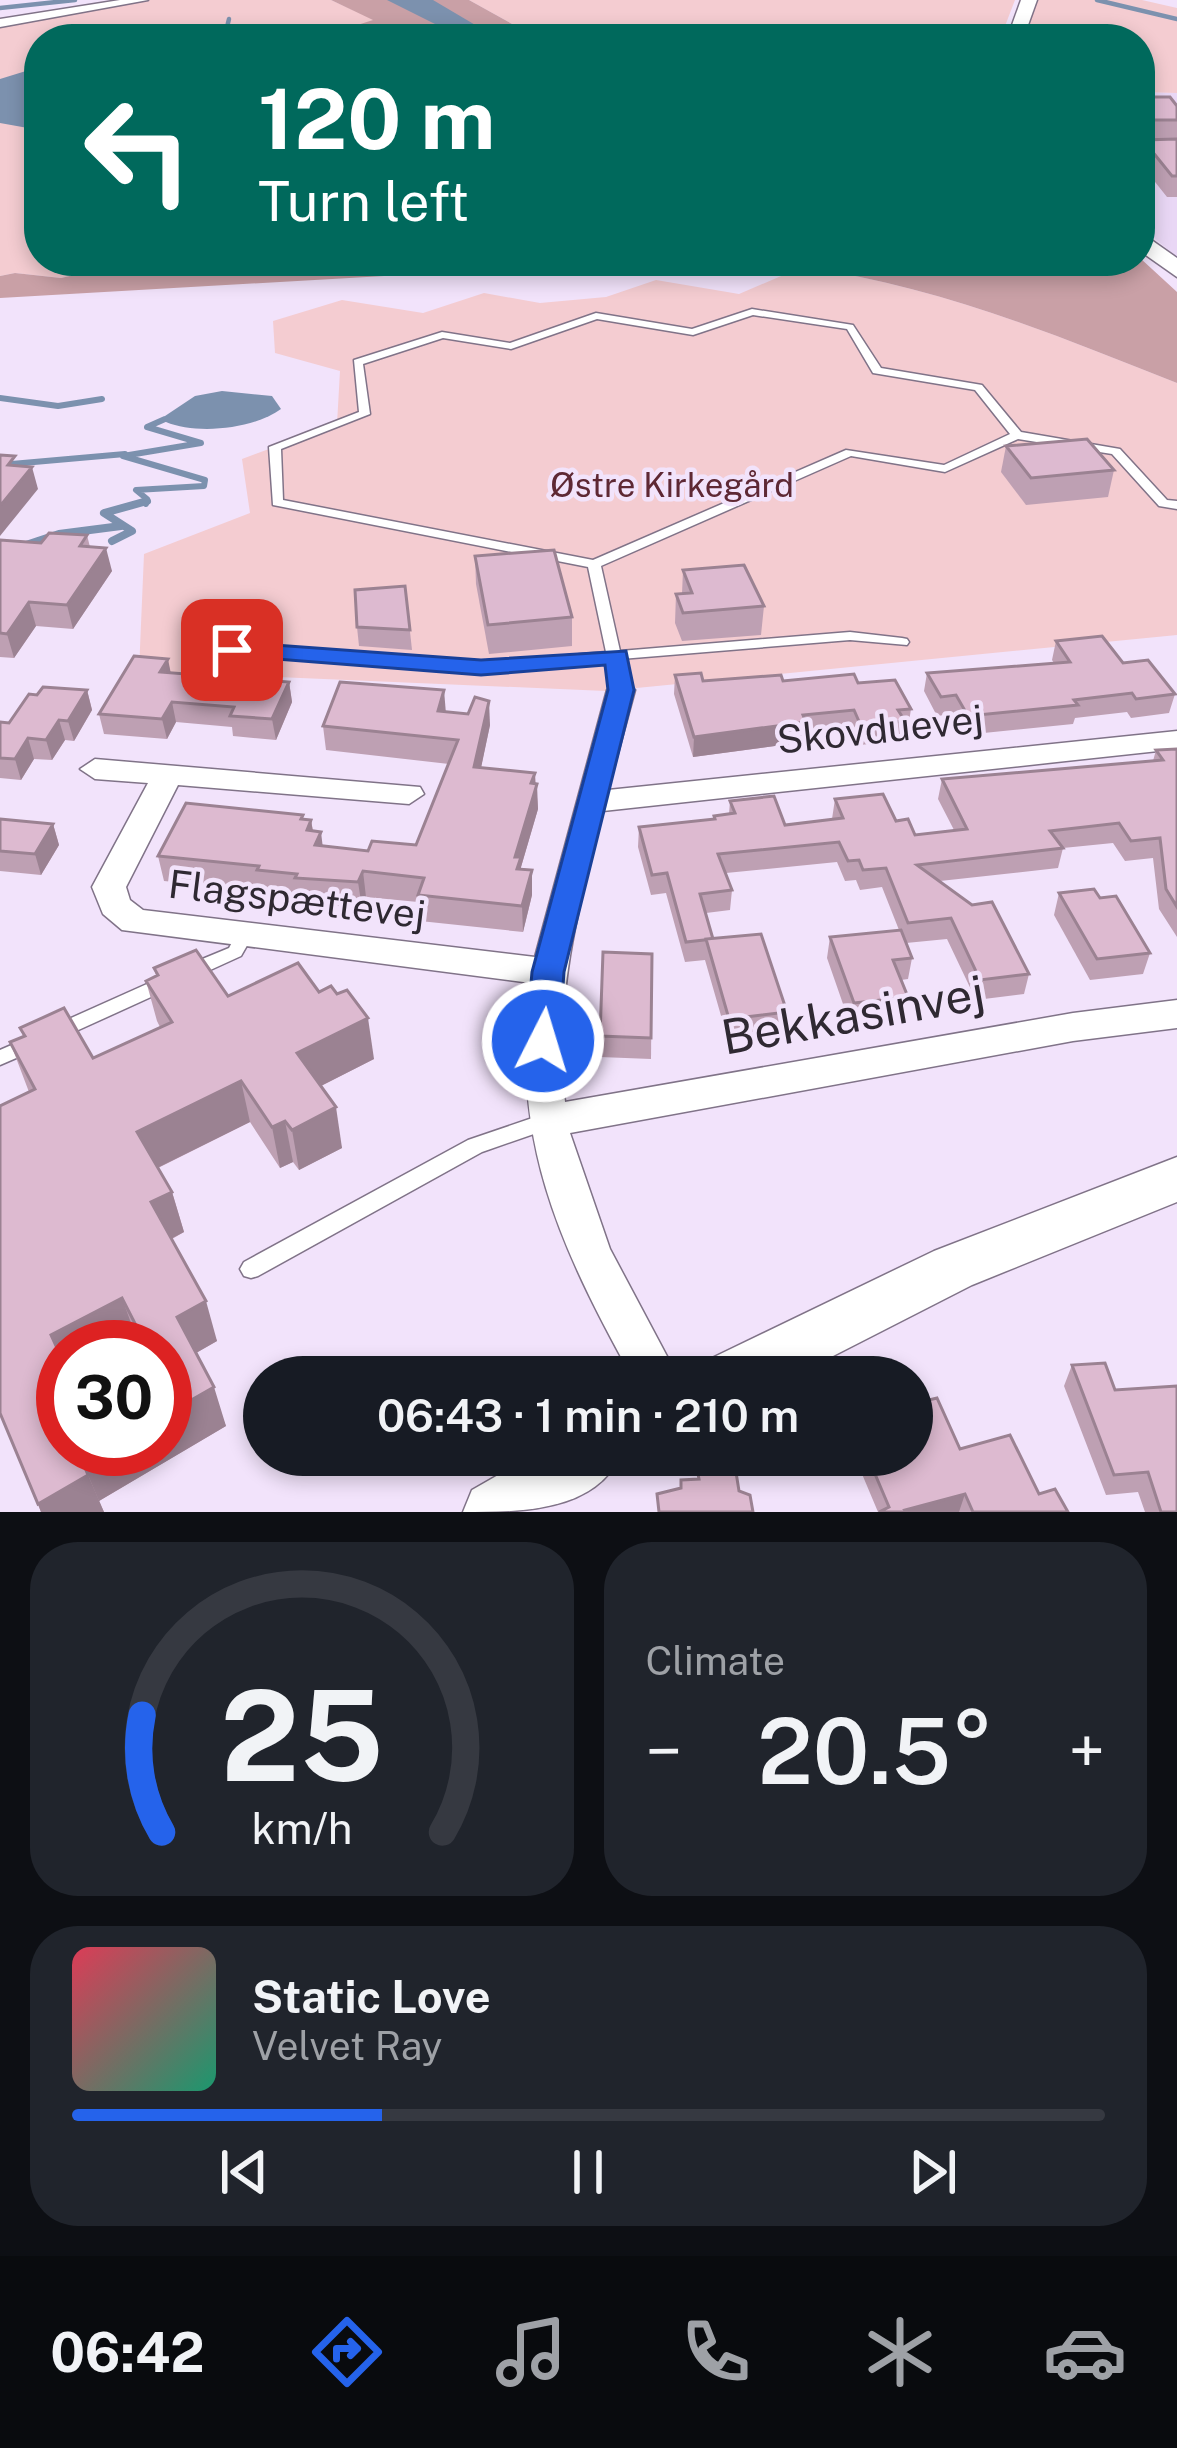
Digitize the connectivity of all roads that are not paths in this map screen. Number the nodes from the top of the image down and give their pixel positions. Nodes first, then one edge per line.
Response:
1 (142, 0) edge
2 (0, 23) edge
3 (1017, 435) junction
4 (1177, 505) edge
5 (594, 564) junction
6 (902, 642) dead end
7 (232, 650) dead end
8 (619, 673) junction
9 (1177, 740) edge
10 (95, 769) dead end
11 (168, 775) junction
12 (409, 794) dead end
13 (592, 802) junction
14 (244, 934) junction
15 (548, 972) junction
16 (1177, 1014) edge
17 (0, 1058) edge
18 (547, 1121) junction
19 (1177, 1179) edge
20 (251, 1269) dead end
21 (644, 1356) edge
22 (775, 1356) edge
23 (555, 1476) edge
24 (494, 1512) edge

1 - 2 street
3 - 4 lane
3 - 5 lane
3 - 5 lane
5 - 8 lane
6 - 8 lane
7 - 8 lane
8 - 13 street
9 - 13 street, Skovduevej
10 - 11 street
11 - 12 street
11 - 14 street, Flagspættevej
13 - 15 street
14 - 15 street, Flagspættevej
14 - 17 lane
15 - 18 street
16 - 18 street, Bekkasinvej
18 - 20 lane
18 - 21 street
19 - 22 street
23 - 24 street

